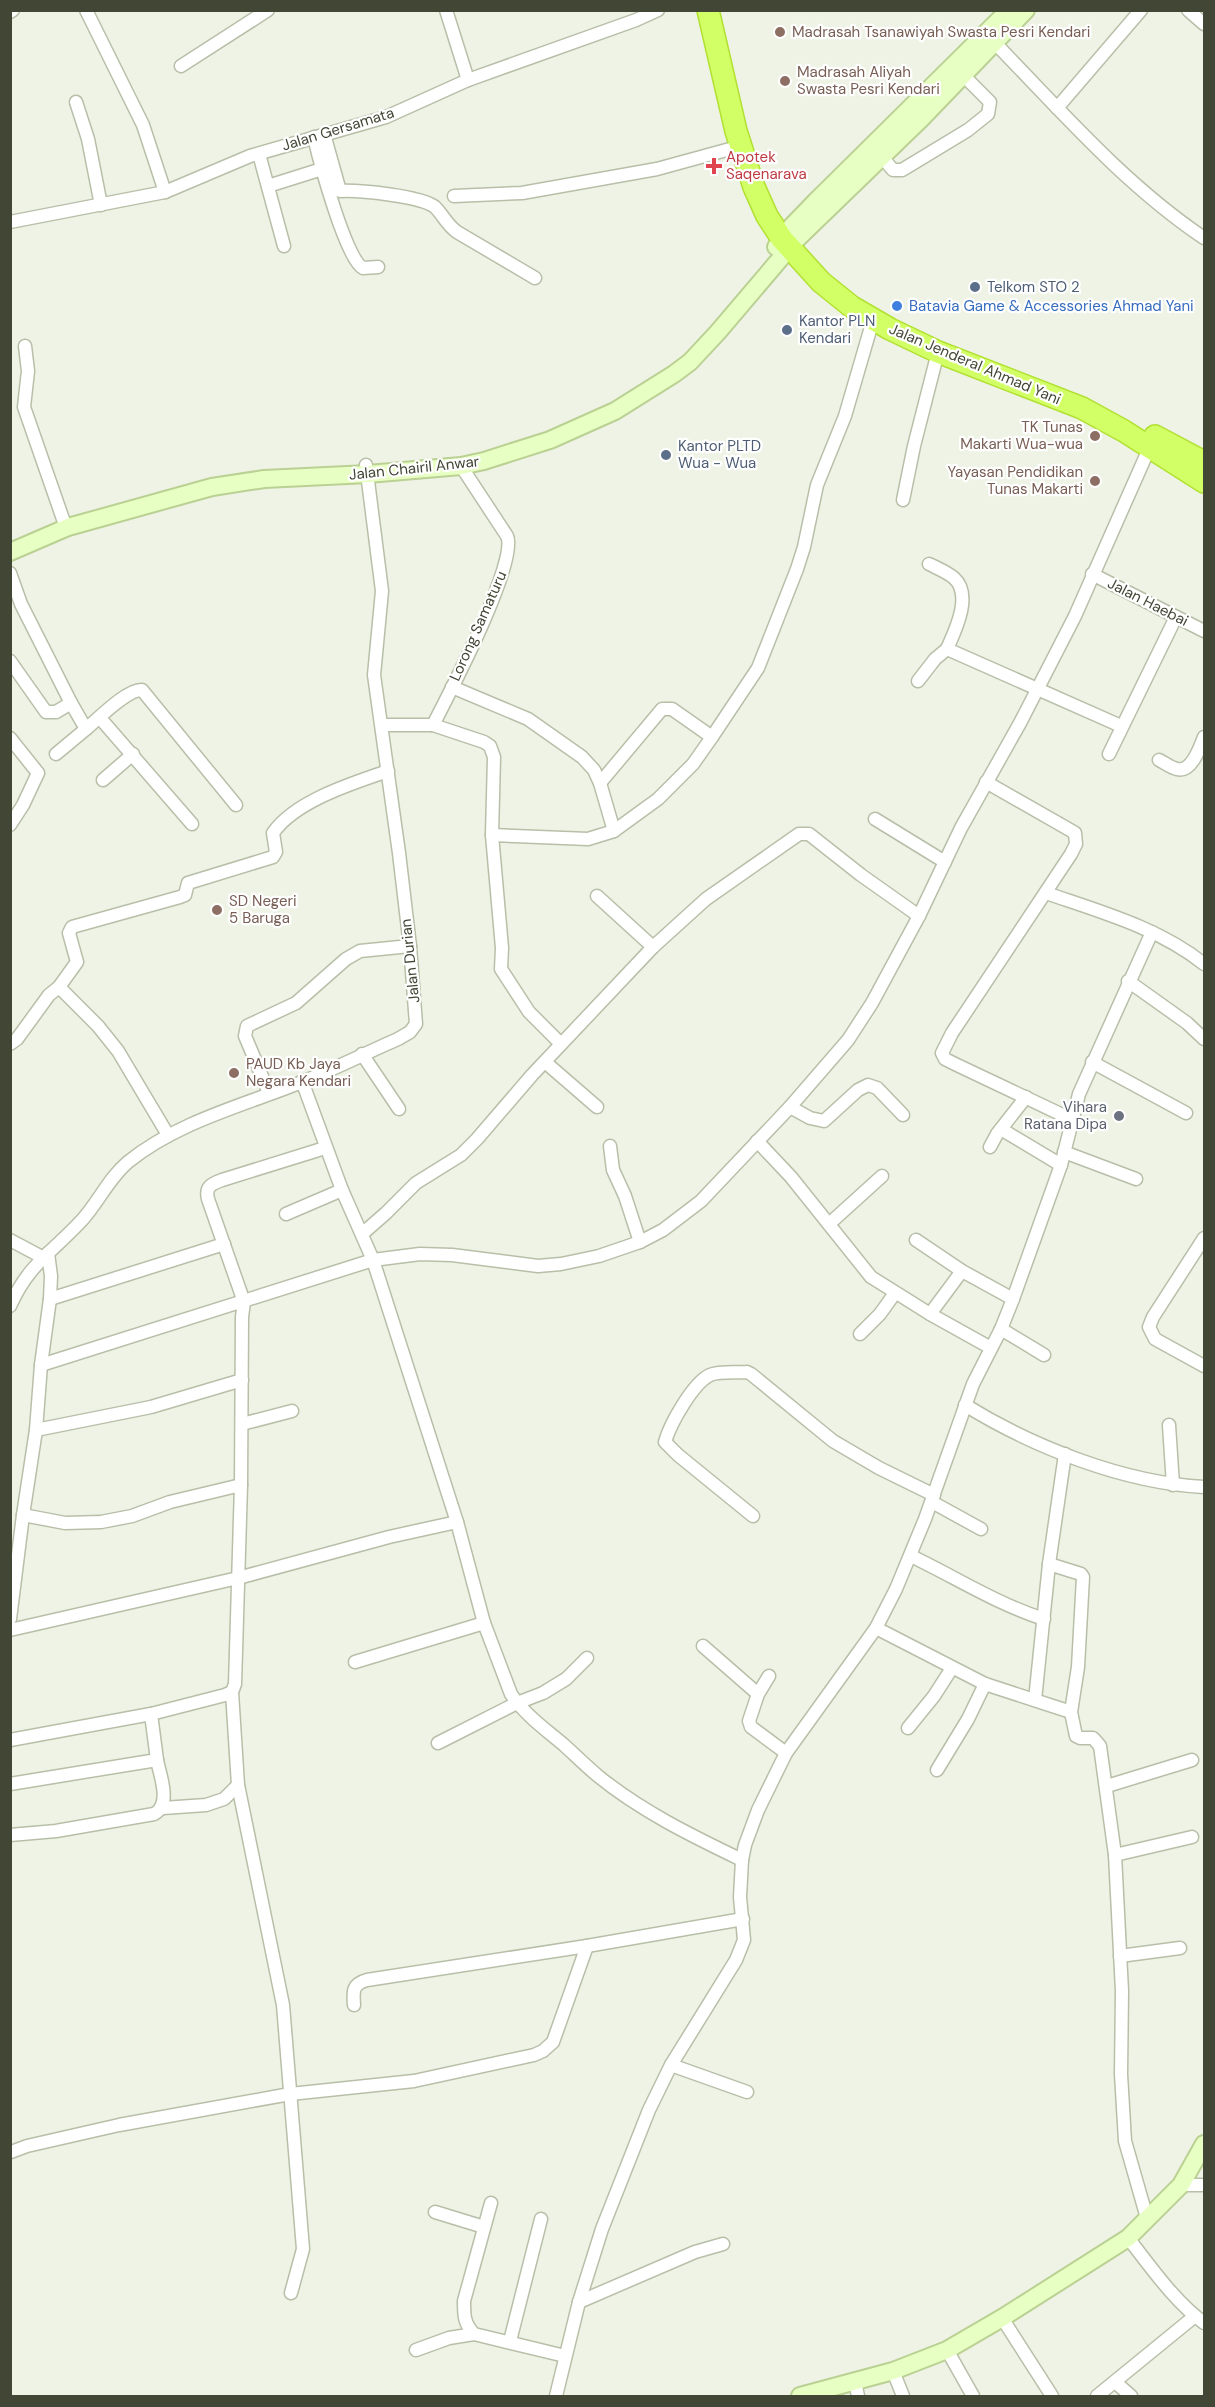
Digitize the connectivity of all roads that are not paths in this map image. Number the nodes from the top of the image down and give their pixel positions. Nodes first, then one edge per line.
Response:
1 (86, 10) edge
2 (268, 10) edge
3 (446, 10) edge
4 (658, 10) edge
5 (708, 10) edge
6 (720, 10) edge
7 (1009, 10) edge
8 (1026, 10) edge
9 (1141, 10) edge
10 (1188, 10) edge
11 (1204, 24) edge
12 (994, 42) junction
13 (181, 66) dead end
14 (963, 75) junction
15 (468, 80) junction
16 (76, 102) dead end
17 (1057, 108) junction
18 (319, 136) junction
19 (741, 146) junction
20 (259, 153) junction
21 (882, 157) junction
22 (322, 169) junction
23 (268, 186) junction
24 (165, 192) junction
25 (336, 192) junction
26 (454, 196) dead end
27 (101, 205) junction
28 (10, 222) edge
29 (1204, 238) edge
30 (789, 239) junction
31 (284, 246) dead end
32 (378, 267) dead end
33 (535, 278) dead end
34 (873, 320) junction
35 (702, 344) junction
36 (25, 346) dead end
37 (938, 352) junction
38 (1152, 442) junction
39 (1204, 462) edge
40 (461, 466) junction
41 (367, 470) junction
42 (1204, 482) edge
43 (903, 500) dead end
44 (64, 522) junction
45 (10, 546) edge
46 (10, 552) edge
47 (929, 564) dead end
48 (10, 573) edge
49 (1092, 574) junction
50 (1176, 617) junction
51 (1204, 631) edge
52 (947, 649) junction
53 (10, 661) edge
54 (918, 681) dead end
55 (452, 687) junction
56 (1037, 690) junction
57 (71, 703) junction
58 (100, 718) junction
59 (382, 725) junction
60 (433, 725) junction
61 (1121, 726) junction
62 (86, 729) junction
63 (712, 737) junction
64 (1204, 737) edge
65 (10, 738) edge
66 (56, 754) dead end
67 (133, 754) junction
68 (1109, 754) dead end
69 (1159, 760) dead end
70 (388, 771) junction
71 (103, 780) dead end
72 (986, 782) junction
73 (600, 783) junction
74 (236, 805) dead end
75 (875, 819) dead end
76 (192, 824) dead end
77 (10, 825) edge
78 (614, 831) junction
79 (492, 835) junction
80 (945, 862) junction
81 (1046, 892) junction
82 (597, 896) dead end
83 (919, 916) junction
84 (1152, 932) junction
85 (410, 946) junction
86 (653, 947) junction
87 (1204, 964) edge
88 (1128, 981) junction
89 (58, 987) junction
90 (1204, 1039) edge
91 (10, 1044) edge
92 (561, 1044) junction
93 (362, 1054) junction
94 (545, 1062) junction
95 (1092, 1062) junction
96 (302, 1082) junction
97 (269, 1093) junction
98 (1026, 1097) junction
99 (597, 1107) dead end
100 (790, 1107) junction
101 (399, 1109) dead end
102 (1186, 1113) dead end
103 (903, 1115) dead end
104 (1073, 1120) junction
105 (1001, 1129) junction
106 (168, 1135) junction
107 (757, 1141) junction
108 (610, 1146) dead end
109 (990, 1147) dead end
110 (326, 1148) junction
111 (1064, 1152) junction
112 (1061, 1165) junction
113 (882, 1176) dead end
114 (1136, 1179) dead end
115 (342, 1190) junction
116 (286, 1214) dead end
117 (829, 1224) junction
118 (362, 1233) junction
119 (1204, 1238) edge
120 (10, 1240) edge
121 (916, 1240) dead end
122 (640, 1242) junction
123 (224, 1244) junction
124 (45, 1255) junction
125 (373, 1260) junction
126 (962, 1271) junction
127 (896, 1293) junction
128 (50, 1299) junction
129 (1013, 1299) junction
130 (244, 1302) junction
131 (10, 1306) edge
132 (930, 1314) junction
133 (1001, 1329) junction
134 (860, 1334) dead end
135 (991, 1347) junction
136 (1044, 1355) dead end
137 (41, 1365) junction
138 (1204, 1366) edge
139 (242, 1380) junction
140 (965, 1405) junction
141 (292, 1411) dead end
142 (242, 1424) junction
143 (1169, 1425) dead end
144 (36, 1430) junction
145 (1065, 1454) junction
146 (241, 1485) junction
147 (1173, 1485) junction
148 (1204, 1486) edge
149 (933, 1498) junction
150 (23, 1515) junction
151 (753, 1516) dead end
152 (457, 1522) junction
153 (981, 1529) dead end
154 (911, 1556) junction
155 (1049, 1564) junction
156 (238, 1578) junction
157 (10, 1619) edge
158 (1044, 1619) junction
159 (484, 1623) junction
160 (876, 1628) junction
161 (10, 1630) edge
162 (703, 1646) dead end
163 (587, 1658) dead end
164 (355, 1662) dead end
165 (952, 1668) junction
166 (769, 1676) dead end
167 (986, 1684) junction
168 (232, 1692) junction
169 (758, 1694) junction
170 (1035, 1700) junction
171 (517, 1703) junction
172 (1071, 1712) junction
173 (152, 1714) junction
174 (908, 1728) dead end
175 (10, 1740) edge
176 (438, 1743) dead end
177 (786, 1753) junction
178 (157, 1760) junction
179 (1192, 1760) dead end
180 (937, 1770) dead end
181 (10, 1784) edge
182 (238, 1785) junction
183 (1107, 1786) junction
184 (163, 1808) junction
185 (10, 1835) edge
186 (1192, 1837) dead end
187 (1115, 1856) junction
188 (742, 1860) junction
189 (743, 1919) junction
190 (587, 1946) junction
191 (1180, 1948) dead end
192 (1120, 1956) junction
193 (354, 2005) dead end
194 (671, 2065) junction
195 (747, 2092) dead end
196 (290, 2094) junction
197 (1204, 2144) edge
198 (11, 2152) edge
199 (1181, 2185) junction
200 (1204, 2185) edge
201 (490, 2203) dead end
202 (435, 2212) dead end
203 (1147, 2218) junction
204 (541, 2219) dead end
205 (484, 2227) junction
206 (1128, 2238) junction
207 (723, 2244) dead end
208 (291, 2293) dead end
209 (579, 2302) junction
210 (1002, 2318) junction
211 (1200, 2320) edge
212 (474, 2334) junction
213 (510, 2342) junction
214 (416, 2350) dead end
215 (947, 2350) junction
216 (565, 2356) junction
217 (893, 2371) junction
218 (1115, 2382) junction
219 (857, 2390) edge
220 (822, 2394) edge
221 (556, 2397) edge
222 (800, 2397) edge
223 (903, 2397) edge
224 (973, 2397) edge
225 (1052, 2397) edge
226 (1097, 2397) edge
227 (1131, 2397) edge

1 - 24 street
2 - 13 street
3 - 15 street
4 - 15 street, Jalan Gersamata
5 - 19 highway, Jalan Jenderal Ahmad Yani
6 - 30 highway, Jalan Jenderal Ahmad Yani
7 - 30 main road
8 - 12 main road
9 - 17 street
10 - 11 street
12 - 14 main road
12 - 17 street
14 - 21 main road
14 - 21 street
15 - 18 street, Jalan Gersamata
16 - 27 street
17 - 29 street
18 - 20 street, Jalan Gersamata
18 - 22 street
18 - 25 street
19 - 26 street
19 - 30 highway, Jalan Jenderal Ahmad Yani
20 - 23 street
20 - 24 street, Jalan Gersamata
21 - 30 main road
22 - 23 street
22 - 25 street
23 - 31 street
24 - 27 street, Jalan Gersamata
25 - 32 street
25 - 33 street
27 - 28 street, Jalan Gersamata
30 - 34 highway, Jalan Jenderal Ahmad Yani
30 - 35 main road, Jalan Chairil Anwar
30 - 38 highway, Jalan Jenderal Ahmad Yani
34 - 37 highway, Jalan Jenderal Ahmad Yani
34 - 63 street
35 - 40 main road, Jalan Chairil Anwar
35 - 41 main road, Jalan Chairil Anwar
36 - 44 street
37 - 38 highway, Jalan Jenderal Ahmad Yani
37 - 43 street
38 - 39 highway, Jalan Jenderal Ahmad Yani
38 - 42 highway, Jalan Jenderal Ahmad Yani
38 - 49 street
40 - 41 main road, Jalan Chairil Anwar
40 - 55 street, Lorong Samaturu
41 - 44 main road, Jalan Chairil Anwar
41 - 46 main road, Jalan Chairil Anwar
41 - 59 street, Jalan Durian
44 - 45 main road, Jalan Chairil Anwar
47 - 52 street
48 - 57 street
49 - 50 street, Jalan Haebai
49 - 56 street
50 - 51 street, Jalan Haebai
50 - 61 street
52 - 54 street
52 - 56 street
53 - 57 street
55 - 60 street, Lorong Samaturu
55 - 73 street
56 - 61 street
56 - 72 street
57 - 62 street
58 - 62 street
58 - 67 street
58 - 74 street
59 - 60 street
59 - 70 street, Jalan Durian
60 - 79 street
61 - 68 street
62 - 66 street
63 - 73 street
63 - 78 street
64 - 69 street
65 - 77 street
67 - 71 street
67 - 76 street
70 - 85 street, Jalan Durian
70 - 89 street
72 - 80 street
72 - 81 street
73 - 78 street
75 - 80 street
78 - 79 street
79 - 92 street
80 - 83 street
81 - 84 street
81 - 98 street
82 - 86 street
83 - 86 street
83 - 100 street
84 - 87 street
84 - 88 street
85 - 93 street, Jalan Durian
85 - 97 street
86 - 92 street
88 - 90 street
88 - 95 street
89 - 91 street
89 - 106 street
92 - 94 street
93 - 96 street, Jalan Durian
93 - 101 street
94 - 99 street
94 - 118 street
95 - 102 street
95 - 104 street
96 - 97 street, Jalan Durian
96 - 110 street
97 - 106 street, Jalan Durian
98 - 104 street
98 - 105 street
100 - 103 street
100 - 107 street
104 - 111 street
105 - 109 street
105 - 112 street
106 - 124 street, Jalan Durian
107 - 117 street
107 - 122 street
108 - 122 street
110 - 115 street
110 - 123 street
111 - 112 street
111 - 114 street
112 - 129 street
113 - 117 street
115 - 116 street
115 - 118 street
117 - 127 street
118 - 125 street
119 - 138 street
120 - 124 street
121 - 126 street
122 - 125 street
123 - 128 street
123 - 130 street
124 - 128 street
124 - 131 street, Jalan Durian
125 - 130 street
125 - 152 street
126 - 129 street
126 - 132 street
127 - 132 street
127 - 134 street
128 - 137 street
129 - 133 street
130 - 137 street
130 - 139 street
132 - 135 street
133 - 135 street
133 - 136 street
135 - 140 street
137 - 144 street
139 - 142 street
139 - 144 street
140 - 145 street
140 - 149 street
141 - 142 street
142 - 146 street
143 - 147 street
144 - 150 street
145 - 147 street
145 - 155 street
146 - 150 street
146 - 156 street
147 - 148 street
149 - 151 street
149 - 153 street
149 - 154 street
150 - 157 street
152 - 156 street
152 - 159 street
154 - 158 street
154 - 160 street
155 - 158 street
155 - 172 street
156 - 161 street
156 - 168 street
158 - 170 street
159 - 164 street
159 - 171 street
160 - 165 street
160 - 177 street
162 - 169 street
163 - 171 street
165 - 167 street
165 - 174 street
166 - 169 street
167 - 170 street
167 - 180 street
168 - 173 street
168 - 182 street
169 - 177 street
170 - 172 street
171 - 176 street
171 - 188 street
172 - 183 street
173 - 175 street
173 - 178 street
177 - 188 street
178 - 181 street
178 - 184 street
179 - 183 street
182 - 184 street
182 - 196 street
183 - 187 street
184 - 185 street
186 - 187 street
187 - 192 street
188 - 189 street
189 - 190 street
189 - 194 street
190 - 193 street
190 - 196 street
191 - 192 street
192 - 203 street
194 - 195 street
194 - 209 street
196 - 198 street
196 - 208 street
197 - 199 main road
199 - 200 street
199 - 203 main road
201 - 205 street
202 - 205 street
203 - 206 main road
204 - 213 street
205 - 212 street
206 - 210 main road
206 - 211 street
207 - 209 street
209 - 216 street
210 - 215 main road
210 - 225 street
211 - 218 street
212 - 213 street
212 - 214 street
213 - 216 street
215 - 217 main road
215 - 224 street
216 - 221 street
217 - 219 main road
217 - 223 street
218 - 226 street
218 - 227 street
219 - 220 main road
220 - 222 main road

